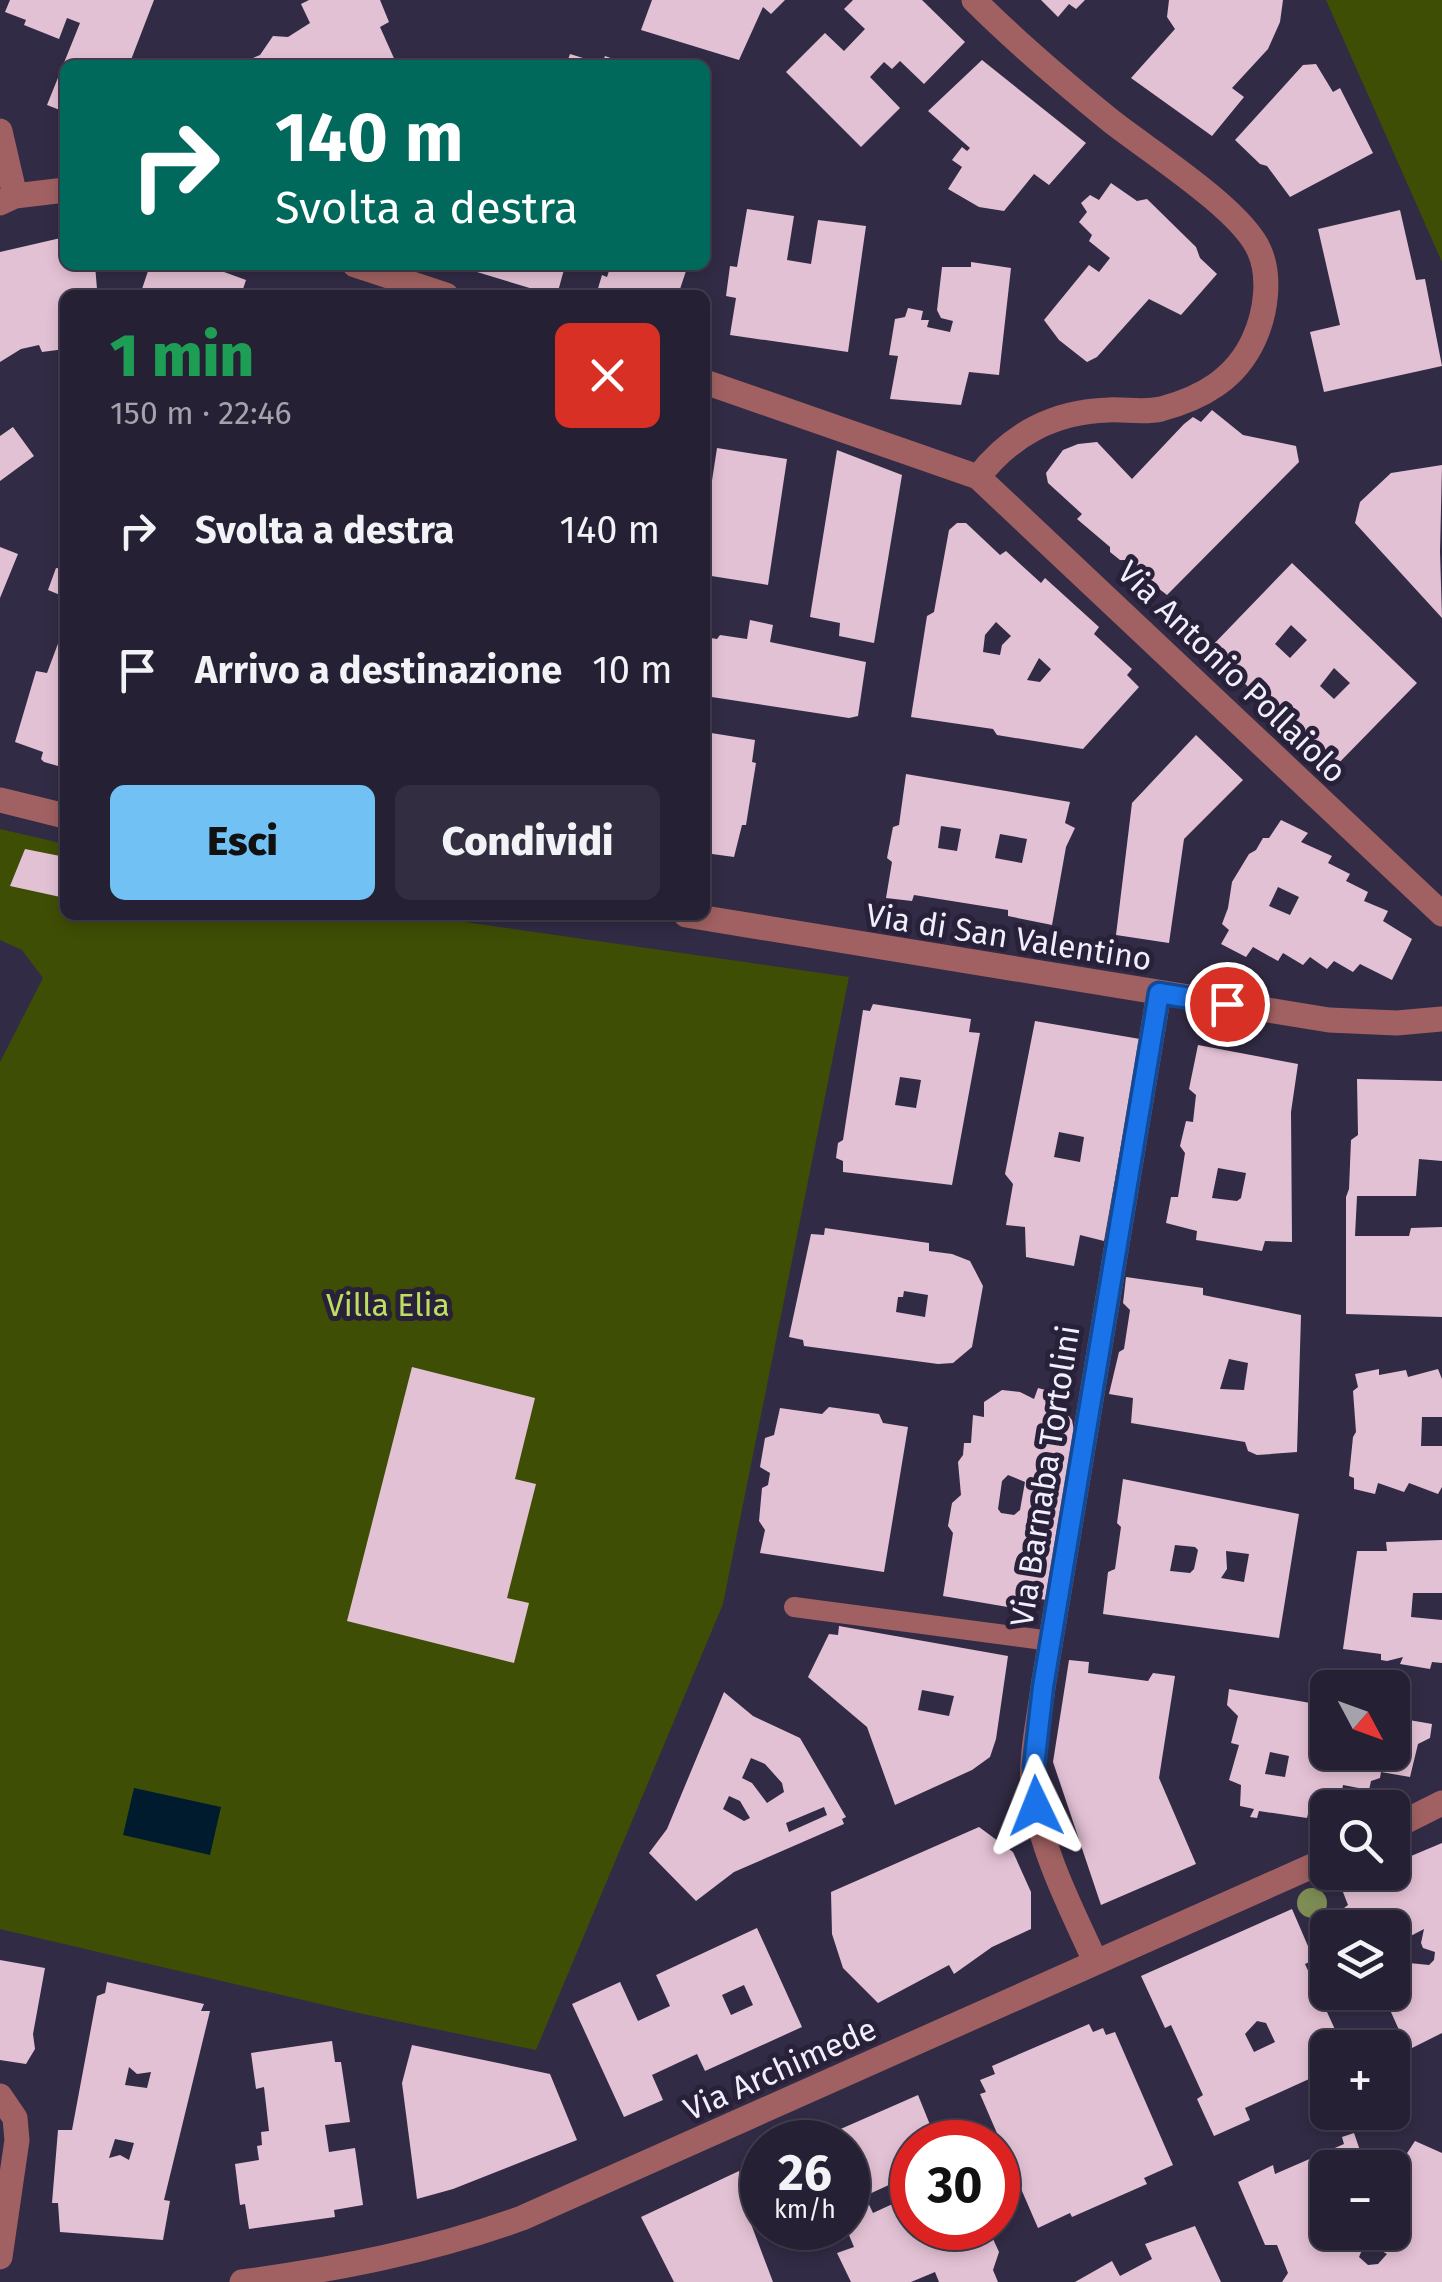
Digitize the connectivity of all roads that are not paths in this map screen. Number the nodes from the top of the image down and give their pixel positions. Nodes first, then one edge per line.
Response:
1 (974, 0) edge
2 (0, 131) edge
3 (60, 191) edge
4 (8, 200) edge
5 (370, 270) edge
6 (431, 290) edge
7 (710, 384) edge
8 (978, 476) junction
9 (0, 800) edge
10 (60, 815) edge
11 (1442, 914) edge
12 (710, 919) edge
13 (1159, 993) junction
14 (1442, 1019) edge
15 (794, 1607) dead end
16 (1051, 1642) junction
17 (1442, 1803) edge
18 (1410, 1819) edge
19 (1310, 1867) edge
20 (1095, 1962) junction
21 (0, 2096) edge
22 (0, 2257) edge
23 (242, 2282) edge

1 - 8 street
2 - 4 street
3 - 4 street
5 - 6 street
7 - 8 street
8 - 11 street, Via Antonio Pollaiolo
9 - 10 street
12 - 13 street, Via di San Valentino
13 - 14 street, Via di San Valentino
13 - 16 street, Via Barnaba Tortolini
15 - 16 lane
16 - 20 street, Via Barnaba Tortolini
17 - 18 street
19 - 20 street, Via Archimede
20 - 23 street, Via Archimede
21 - 22 street

